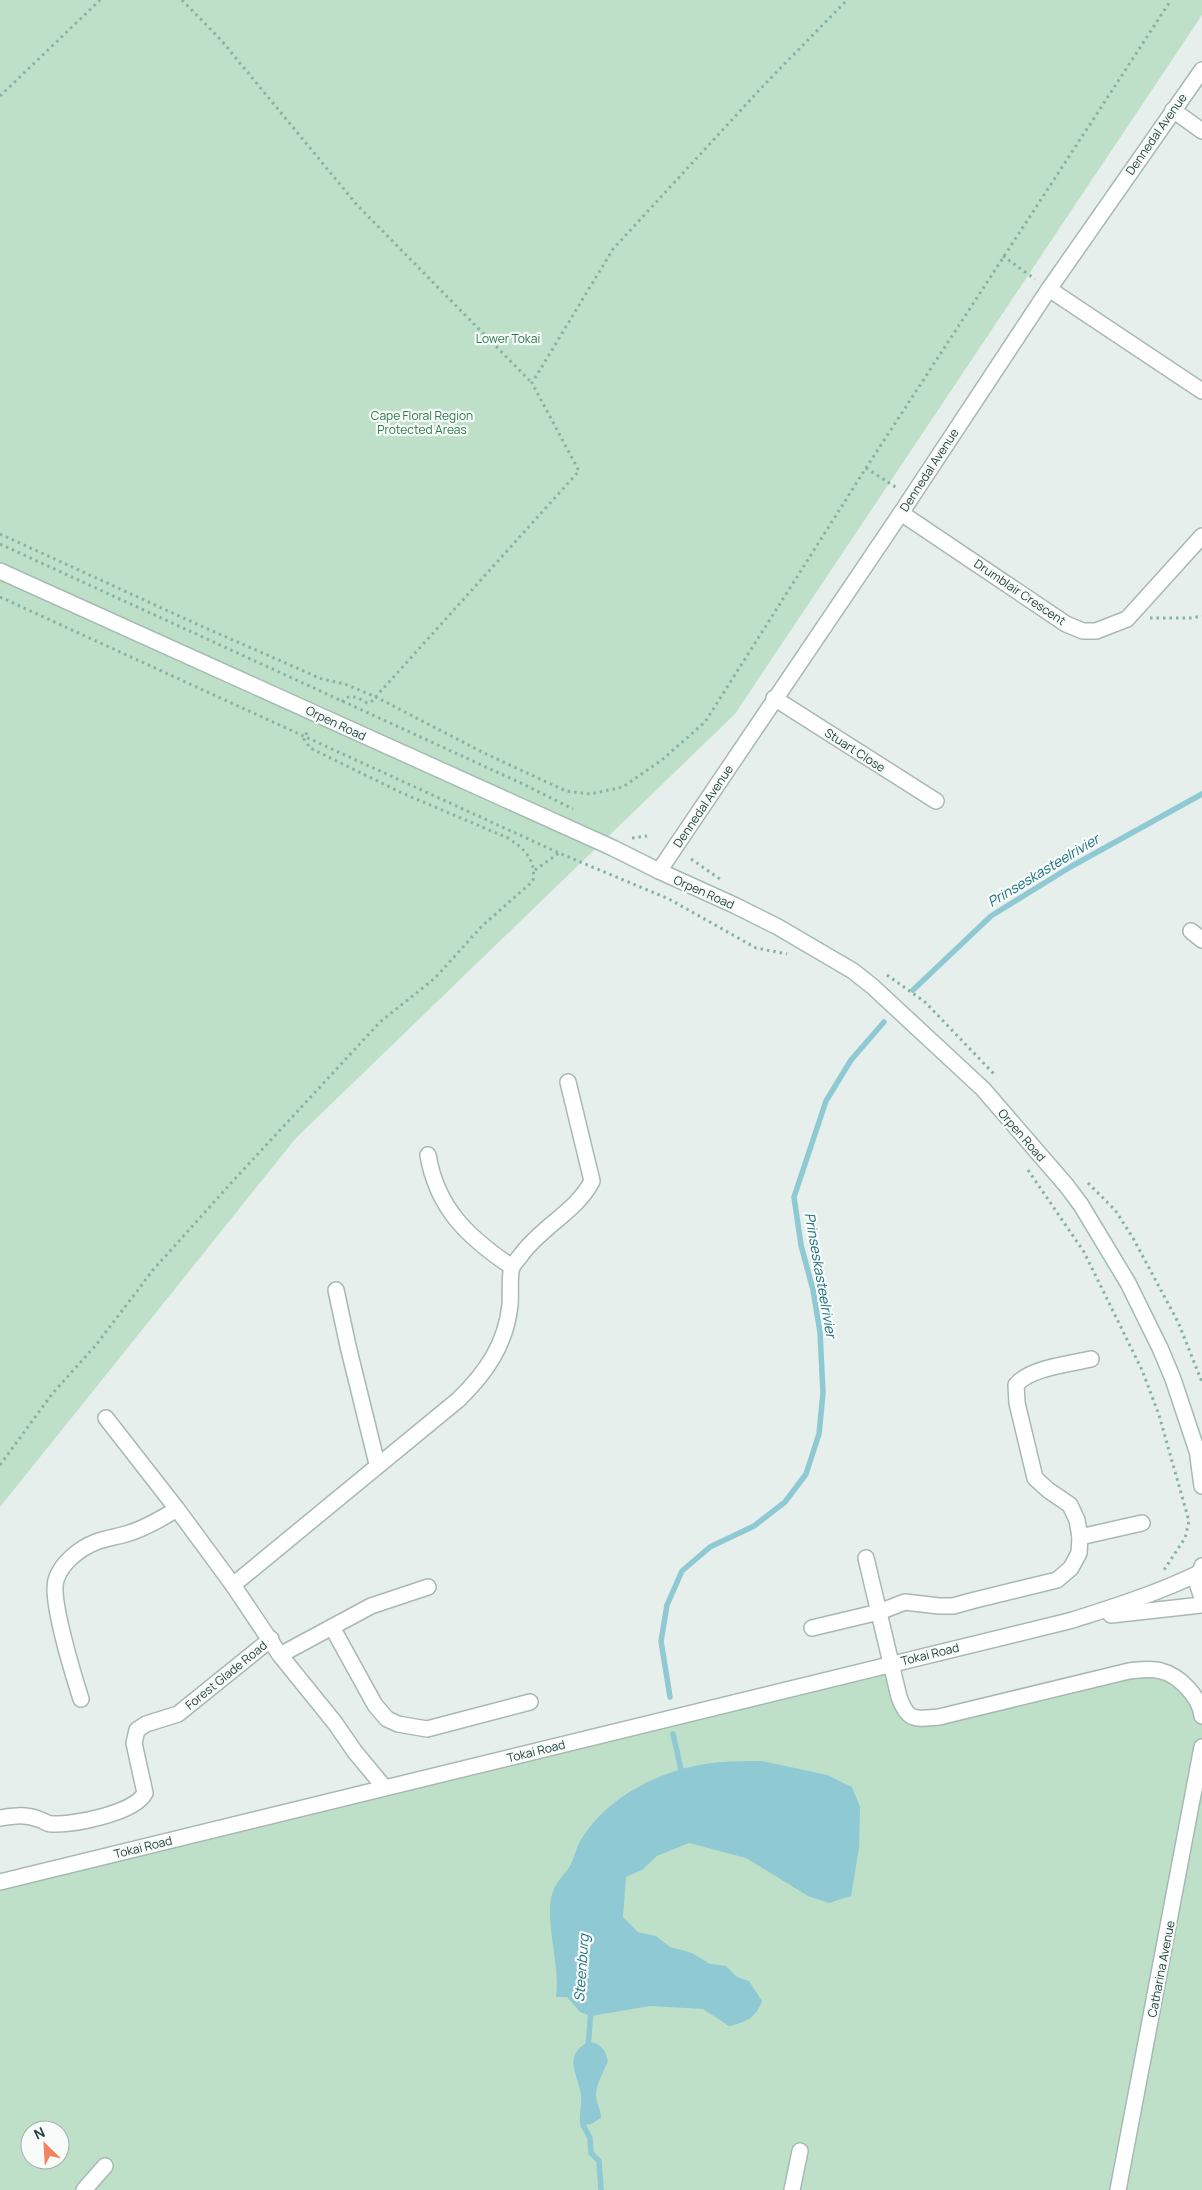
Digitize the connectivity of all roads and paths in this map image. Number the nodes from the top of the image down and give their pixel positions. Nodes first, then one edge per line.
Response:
1 (100, 0) edge
2 (182, 0) edge
3 (847, 0) edge
4 (1172, 0) edge
5 (1202, 70) edge
6 (0, 96) edge
7 (1173, 110) junction
8 (1202, 131) edge
9 (1003, 256) junction
10 (1049, 289) junction
11 (532, 383) junction
12 (1202, 391) edge
13 (866, 468) junction
14 (912, 496) junction
15 (901, 513) junction
16 (0, 534) edge
17 (1202, 536) edge
18 (0, 544) edge
19 (0, 571) edge
20 (0, 597) edge
21 (1202, 616) edge
22 (1128, 619) junction
23 (374, 696) junction
24 (774, 698) junction
25 (342, 702) junction
26 (306, 734) junction
27 (936, 801) dead end
28 (581, 814) dead end
29 (647, 836) dead end
30 (628, 838) dead end
31 (559, 853) junction
32 (535, 870) junction
33 (659, 872) junction
34 (790, 954) dead end
35 (568, 1082) dead end
36 (428, 1156) dead end
37 (1025, 1164) dead end
38 (512, 1267) junction
39 (336, 1290) dead end
40 (1091, 1359) dead end
41 (106, 1418) dead end
42 (1200, 1461) edge
43 (377, 1464) junction
44 (0, 1465) edge
45 (1202, 1486) edge
46 (177, 1509) junction
47 (1142, 1523) dead end
48 (1080, 1537) junction
49 (866, 1558) dead end
50 (1200, 1569) edge
51 (1159, 1578) dead end
52 (233, 1585) junction
53 (428, 1586) dead end
54 (1202, 1598) edge
55 (1202, 1605) edge
56 (879, 1612) junction
57 (1073, 1620) junction
58 (332, 1627) junction
59 (812, 1628) dead end
60 (271, 1639) junction
61 (280, 1655) junction
62 (890, 1664) junction
63 (81, 1699) dead end
64 (530, 1702) dead end
65 (1202, 1716) edge
66 (1202, 1747) edge
67 (385, 1788) junction
68 (0, 1818) edge
69 (0, 1882) edge
70 (800, 2151) dead end
71 (105, 2166) dead end
72 (84, 2190) edge
73 (792, 2190) edge
74 (1118, 2190) edge

1 - 6 path
2 - 11 path
3 - 11 path
4 - 9 path
5 - 7 street, Dennedal Avenue
7 - 8 street
7 - 10 street, Dennedal Avenue
9 - 10 path
9 - 13 path
10 - 12 street
10 - 14 street, Dennedal Avenue
11 - 23 path
13 - 14 path
13 - 23 path
14 - 15 street, Dennedal Avenue
15 - 22 street, Drumblair Crescent
15 - 24 street, Dennedal Avenue
16 - 23 path
17 - 22 street, Drumblair Crescent
18 - 25 path
19 - 33 street, Orpen Road
20 - 26 path
21 - 22 path
23 - 25 path
24 - 27 street, Stuart Close
24 - 33 street, Dennedal Avenue
25 - 28 path
26 - 31 path
26 - 32 path
29 - 30 path
31 - 32 path
31 - 34 path
32 - 44 path
33 - 42 street, Orpen Road
35 - 38 street
36 - 38 street
37 - 51 path
38 - 43 street
39 - 43 street
40 - 48 street
41 - 46 street, Forest Glade Road
42 - 45 street, Orpen Road
43 - 52 street
46 - 52 street, Forest Glade Road
46 - 63 street
47 - 48 street
48 - 56 street
49 - 56 street
50 - 54 street
50 - 57 street, Tokai Road
52 - 60 street, Forest Glade Road
53 - 58 street, Forest Glade Road
55 - 57 street, Tokai Road
56 - 59 street
56 - 62 street
57 - 62 street, Tokai Road
58 - 61 street, Forest Glade Road
58 - 64 street
60 - 61 street, Forest Glade Road
60 - 68 street, Forest Glade Road
61 - 67 street, Forest Glade Road
62 - 65 street
62 - 67 street, Tokai Road
66 - 74 street, Catharina Avenue
67 - 69 street, Tokai Road
70 - 73 street
71 - 72 street

